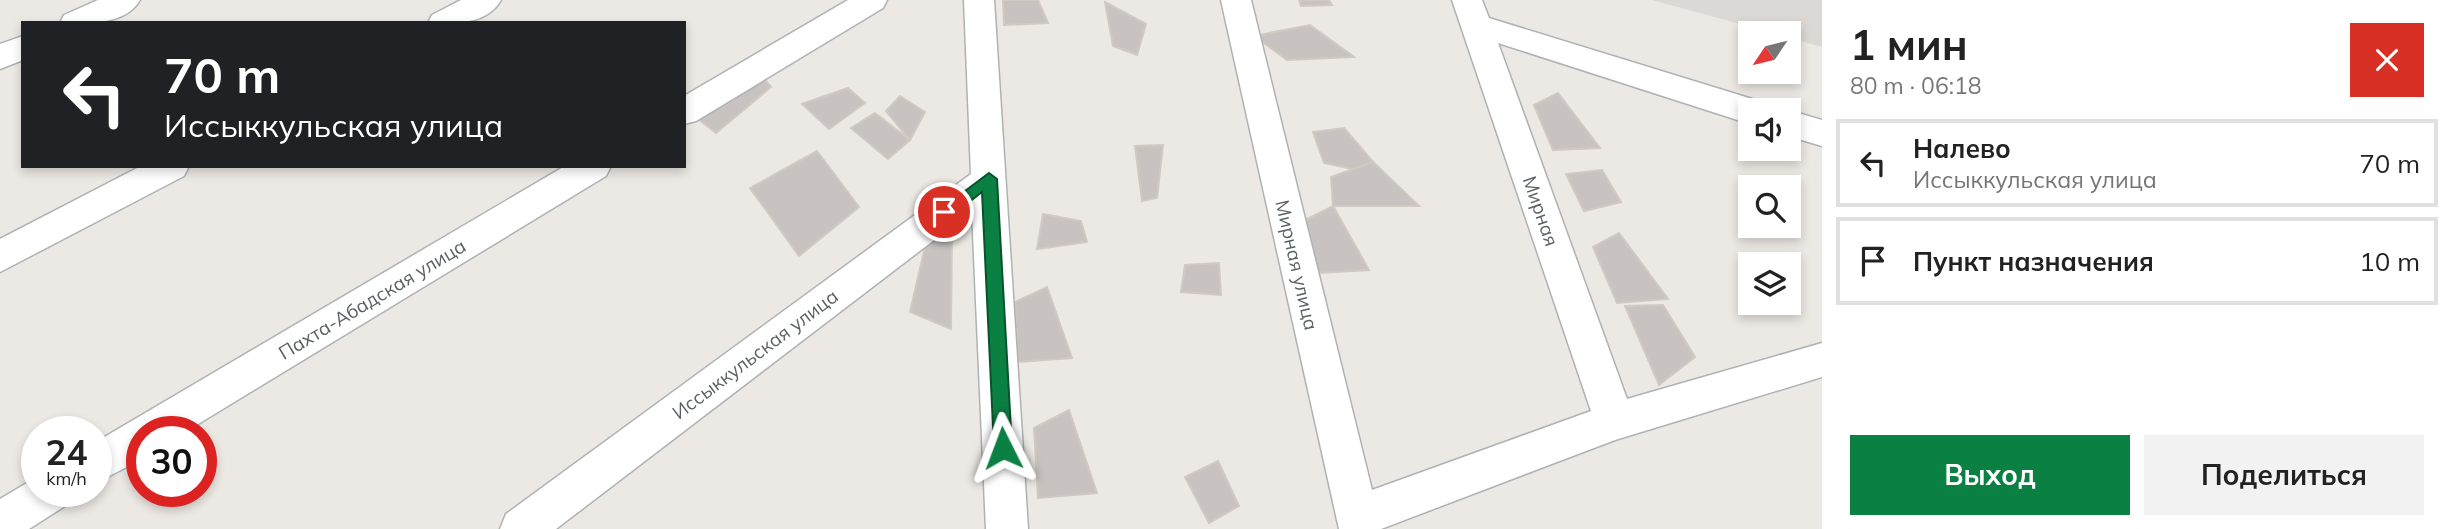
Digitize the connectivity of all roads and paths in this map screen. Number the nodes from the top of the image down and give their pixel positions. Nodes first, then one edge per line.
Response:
1 (125, 0) edge
2 (486, 0) edge
3 (872, 0) edge
4 (979, 0) edge
5 (1236, 0) edge
6 (1471, 13) edge
7 (79, 21) edge
8 (447, 21) edge
9 (21, 48) edge
10 (0, 57) edge
11 (1738, 107) edge
12 (686, 111) edge
13 (1801, 126) edge
14 (1822, 133) edge
15 (168, 168) edge
16 (591, 168) edge
17 (989, 179) junction
18 (0, 257) edge
19 (1822, 360) edge
20 (176, 416) edge
21 (1615, 421) junction
22 (1358, 523) edge
23 (521, 529) edge
24 (1007, 529) edge

1 - 7 street
2 - 8 street
3 - 12 street
4 - 17 street
5 - 22 street, Мирная улица
6 - 11 street
6 - 21 street, Мирная
9 - 10 street
13 - 14 street
15 - 18 street
16 - 20 street, Пахта-Абадская улица
17 - 23 street, Иссыккульская улица
17 - 24 street
19 - 21 street
21 - 22 street

